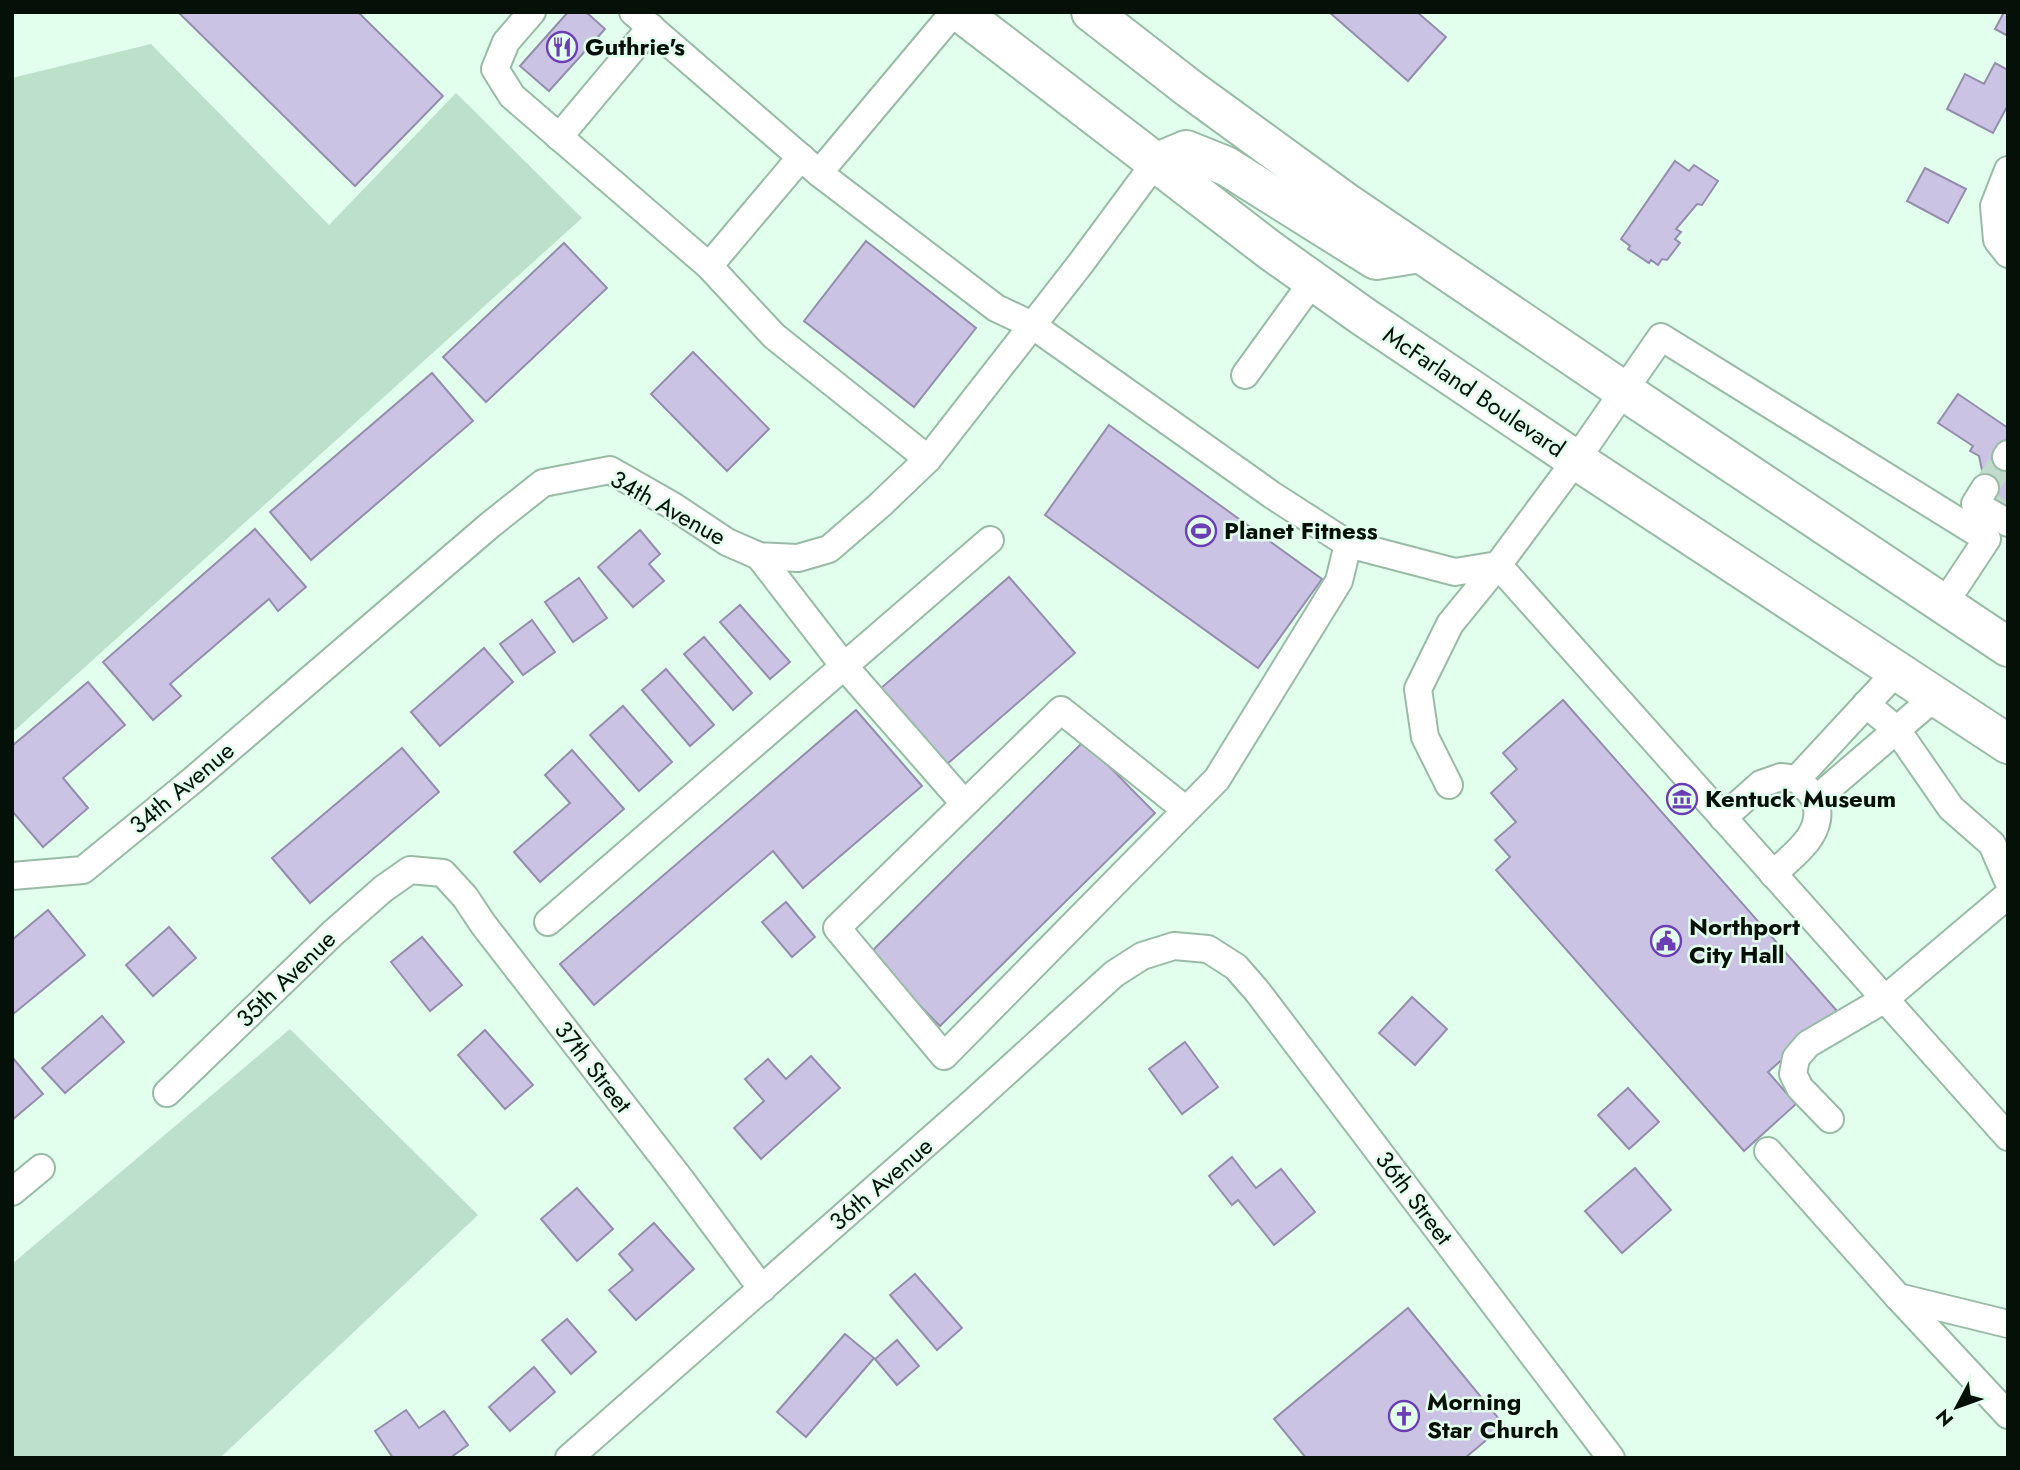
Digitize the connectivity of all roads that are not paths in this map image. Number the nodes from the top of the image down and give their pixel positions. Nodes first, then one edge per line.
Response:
1 (532, 12) edge
2 (954, 12) edge
3 (960, 12) edge
4 (1091, 12) edge
5 (642, 20) edge
6 (559, 137) junction
7 (1155, 163) junction
8 (810, 165) junction
9 (2008, 170) edge
10 (1420, 253) junction
11 (2008, 254) edge
12 (709, 266) junction
13 (1313, 281) junction
14 (1032, 325) junction
15 (1245, 375) dead end
16 (1624, 391) junction
17 (928, 459) junction
18 (1576, 460) junction
19 (1985, 488) tunnel mouth
20 (2000, 521) edge
21 (990, 540) dead end
22 (1348, 544) junction
23 (759, 556) junction
24 (1498, 565) junction
25 (1944, 604) junction
26 (2008, 647) edge
27 (844, 666) junction
28 (1897, 671) junction
29 (1936, 696) junction
30 (1866, 704) junction
31 (1897, 730) junction
32 (2008, 744) edge
33 (1797, 779) junction
34 (1449, 785) dead end
35 (1815, 800) junction
36 (964, 803) junction
37 (1186, 810) junction
38 (1723, 817) junction
39 (410, 870) joint
40 (1773, 874) junction
41 (12, 876) edge
42 (2008, 881) edge
43 (2008, 895) edge
44 (548, 922) dead end
45 (1208, 949) joint
46 (1885, 999) junction
47 (167, 1093) dead end
48 (1830, 1119) dead end
49 (2008, 1137) edge
50 (1768, 1151) dead end
51 (41, 1168) dead end
52 (12, 1192) edge
53 (762, 1289) junction
54 (1898, 1297) junction
55 (2008, 1324) edge
56 (2008, 1415) edge
57 (569, 1458) edge
58 (1611, 1458) edge

1 - 6 street
2 - 8 street
3 - 7 highway, McFarland Boulevard
4 - 10 highway
5 - 6 street
5 - 8 street
6 - 12 street
7 - 10 highway
7 - 13 highway, McFarland Boulevard
7 - 14 street, 34th Avenue
8 - 12 street
8 - 14 street
9 - 11 street
10 - 16 highway
12 - 17 street
13 - 15 street
13 - 18 highway, McFarland Boulevard
14 - 17 street, 34th Avenue
14 - 22 street
16 - 18 street
16 - 20 street
16 - 25 highway
17 - 23 street, 34th Avenue
18 - 24 street
18 - 28 highway, McFarland Boulevard
19 - 20 street
20 - 25 street
21 - 27 street
22 - 24 street
22 - 37 street
23 - 27 street
23 - 41 street, 34th Avenue
24 - 34 street
24 - 38 street
25 - 26 highway
27 - 36 street
27 - 44 street
28 - 29 highway, McFarland Boulevard
28 - 30 street
29 - 31 street
29 - 32 highway, McFarland Boulevard
30 - 31 street
30 - 33 street
31 - 35 street
31 - 42 street
33 - 35 street
33 - 38 street
35 - 40 street
36 - 37 street
36 - 37 street
38 - 40 street
39 - 47 street, 35th Avenue
39 - 53 street, 37th Street
40 - 46 street
43 - 46 street
45 - 53 street, 36th Avenue
45 - 58 street, 36th Street
46 - 48 street
46 - 49 street
50 - 54 street
51 - 52 street
53 - 57 street, 36th Avenue
54 - 55 street
54 - 56 street

